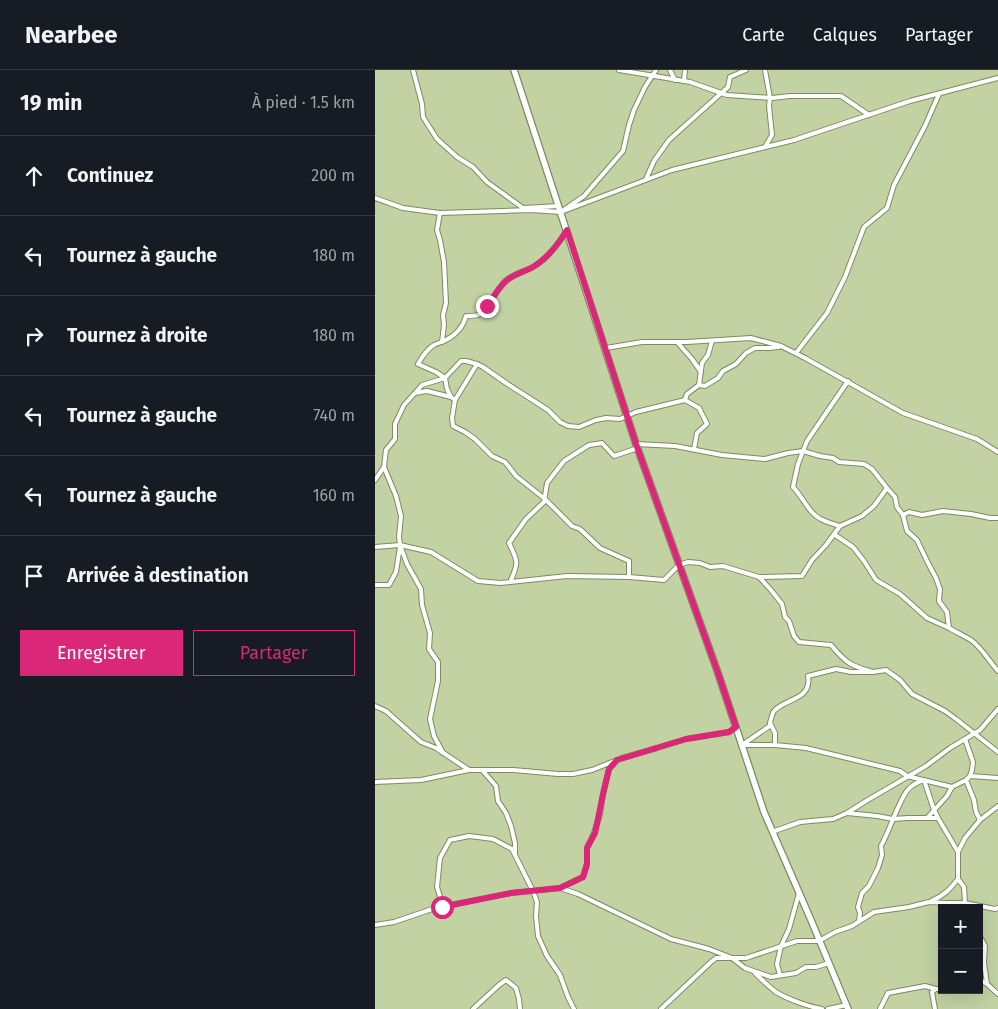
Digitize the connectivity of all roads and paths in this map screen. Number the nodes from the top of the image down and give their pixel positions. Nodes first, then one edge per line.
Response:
1 (413, 70) edge
2 (514, 70) edge
3 (619, 70) edge
4 (656, 70) edge
5 (670, 70) edge
6 (685, 70) edge
7 (746, 70) edge
8 (765, 70) edge
9 (653, 76) junction
10 (998, 78) edge
11 (675, 80) junction
12 (684, 81) junction
13 (723, 93) junction
14 (939, 94) junction
15 (770, 98) junction
16 (869, 115) junction
17 (765, 147) junction
18 (646, 180) junction
19 (375, 198) edge
20 (560, 209) junction
21 (440, 212) junction
22 (567, 230) junction
23 (712, 340) junction
24 (442, 342) junction
25 (677, 342) junction
26 (781, 346) junction
27 (606, 348) junction
28 (796, 353) junction
29 (477, 364) junction
30 (701, 372) junction
31 (445, 378) junction
32 (848, 381) junction
33 (699, 385) junction
34 (415, 393) junction
35 (453, 398) junction
36 (685, 400) junction
37 (627, 416) junction
38 (637, 446) junction
39 (694, 449) junction
40 (803, 451) junction
41 (998, 452) edge
42 (384, 467) junction
43 (375, 480) edge
44 (887, 488) junction
45 (545, 499) junction
46 (903, 515) junction
47 (998, 518) edge
48 (840, 526) junction
49 (835, 535) junction
50 (401, 545) junction
51 (375, 547) edge
52 (679, 565) junction
53 (629, 577) junction
54 (759, 577) junction
55 (510, 582) junction
56 (375, 585) edge
57 (949, 628) junction
58 (998, 671) edge
59 (873, 672) junction
60 (375, 706) edge
61 (998, 709) edge
62 (771, 725) junction
63 (736, 727) junction
64 (974, 733) junction
65 (965, 739) junction
66 (742, 745) junction
67 (775, 745) junction
68 (443, 752) junction
69 (998, 752) edge
70 (617, 760) junction
71 (469, 770) junction
72 (482, 770) junction
73 (907, 776) junction
74 (970, 776) junction
75 (998, 778) edge
76 (924, 780) junction
77 (966, 780) junction
78 (375, 782) edge
79 (952, 787) junction
80 (998, 806) edge
81 (934, 810) junction
82 (847, 813) junction
83 (927, 818) junction
84 (938, 818) junction
85 (893, 819) junction
86 (980, 820) junction
87 (772, 832) junction
88 (958, 852) junction
89 (515, 855) junction
90 (958, 879) junction
91 (560, 888) junction
92 (533, 891) junction
93 (799, 893) junction
94 (929, 902) junction
95 (956, 904) edge
96 (966, 904) edge
97 (442, 907) junction
98 (983, 907) edge
99 (997, 909) edge
100 (859, 922) junction
101 (375, 925) edge
102 (819, 941) junction
103 (983, 943) edge
104 (781, 946) junction
105 (732, 958) junction
106 (829, 963) junction
107 (754, 972) junction
108 (780, 975) junction
109 (983, 982) edge
110 (987, 984) junction
111 (936, 989) joint
112 (998, 994) edge
113 (847, 1007) edge
114 (473, 1009) edge
115 (520, 1009) edge
116 (574, 1009) edge
117 (661, 1009) edge
118 (822, 1009) edge
119 (829, 1009) edge
120 (880, 1009) edge
121 (935, 1009) edge

1 - 20 street
2 - 20 main road
3 - 9 street
4 - 9 street
5 - 11 street
6 - 12 street
7 - 13 street
8 - 15 street
9 - 11 street
9 - 20 street
10 - 14 street
11 - 12 street
12 - 13 street
13 - 15 street
13 - 18 street
14 - 16 street
14 - 28 street
15 - 16 street
15 - 17 street
16 - 17 street
17 - 18 street
18 - 20 street
19 - 21 street
20 - 21 street
20 - 22 main road
21 - 24 street
22 - 24 street
22 - 27 main road
23 - 25 street
23 - 26 street
23 - 30 street
24 - 31 street
25 - 27 street
25 - 30 street
26 - 28 street
26 - 33 street
27 - 37 main road
28 - 32 street
29 - 31 street
29 - 35 street
29 - 37 street
30 - 33 street
31 - 34 street
31 - 35 street
32 - 40 street
32 - 41 street
33 - 36 street
34 - 35 street
34 - 42 street
35 - 45 street
36 - 37 street
36 - 39 street
37 - 38 main road
38 - 39 street
38 - 45 street
38 - 52 main road
39 - 40 street
40 - 44 street
40 - 48 street
42 - 43 street
42 - 50 street
44 - 46 street
44 - 48 street
45 - 53 street
45 - 55 street
46 - 47 street
46 - 57 street
48 - 49 street
49 - 54 street
49 - 57 street
50 - 51 street
50 - 55 street
50 - 56 street
50 - 68 street
52 - 53 street
52 - 54 street
52 - 63 main road
53 - 55 street
54 - 59 street
57 - 58 street
59 - 62 street
59 - 64 street
60 - 68 street
61 - 64 street
62 - 66 street
62 - 67 street
63 - 66 main road
63 - 70 street
64 - 65 street
64 - 69 street
65 - 73 street
65 - 74 street
66 - 67 street
66 - 87 main road
67 - 73 street
68 - 71 street
70 - 72 street
70 - 91 street
71 - 72 street
71 - 78 street
72 - 89 street
73 - 76 street
73 - 82 street
74 - 75 street
74 - 77 street
76 - 79 street
76 - 81 street
76 - 85 street
77 - 79 street
77 - 86 street
79 - 81 street
80 - 86 street
81 - 83 street
81 - 84 street
82 - 85 street
82 - 87 street
83 - 84 street
83 - 85 street
84 - 88 street
85 - 100 street
86 - 88 street
87 - 93 main road
88 - 90 street
89 - 92 street
89 - 97 street
90 - 94 street
90 - 96 street
91 - 92 street
91 - 105 street
92 - 97 street
92 - 116 street
93 - 102 main road
93 - 104 street
94 - 95 street
94 - 100 street
97 - 101 street
98 - 99 street
100 - 102 street
102 - 104 street
102 - 106 main road
103 - 110 street
104 - 105 street
104 - 108 street
105 - 107 street
105 - 117 street
106 - 108 street
106 - 113 main road
107 - 108 street
107 - 118 street
109 - 110 street
110 - 112 street
111 - 120 street
111 - 121 street
113 - 119 street
114 - 115 street

